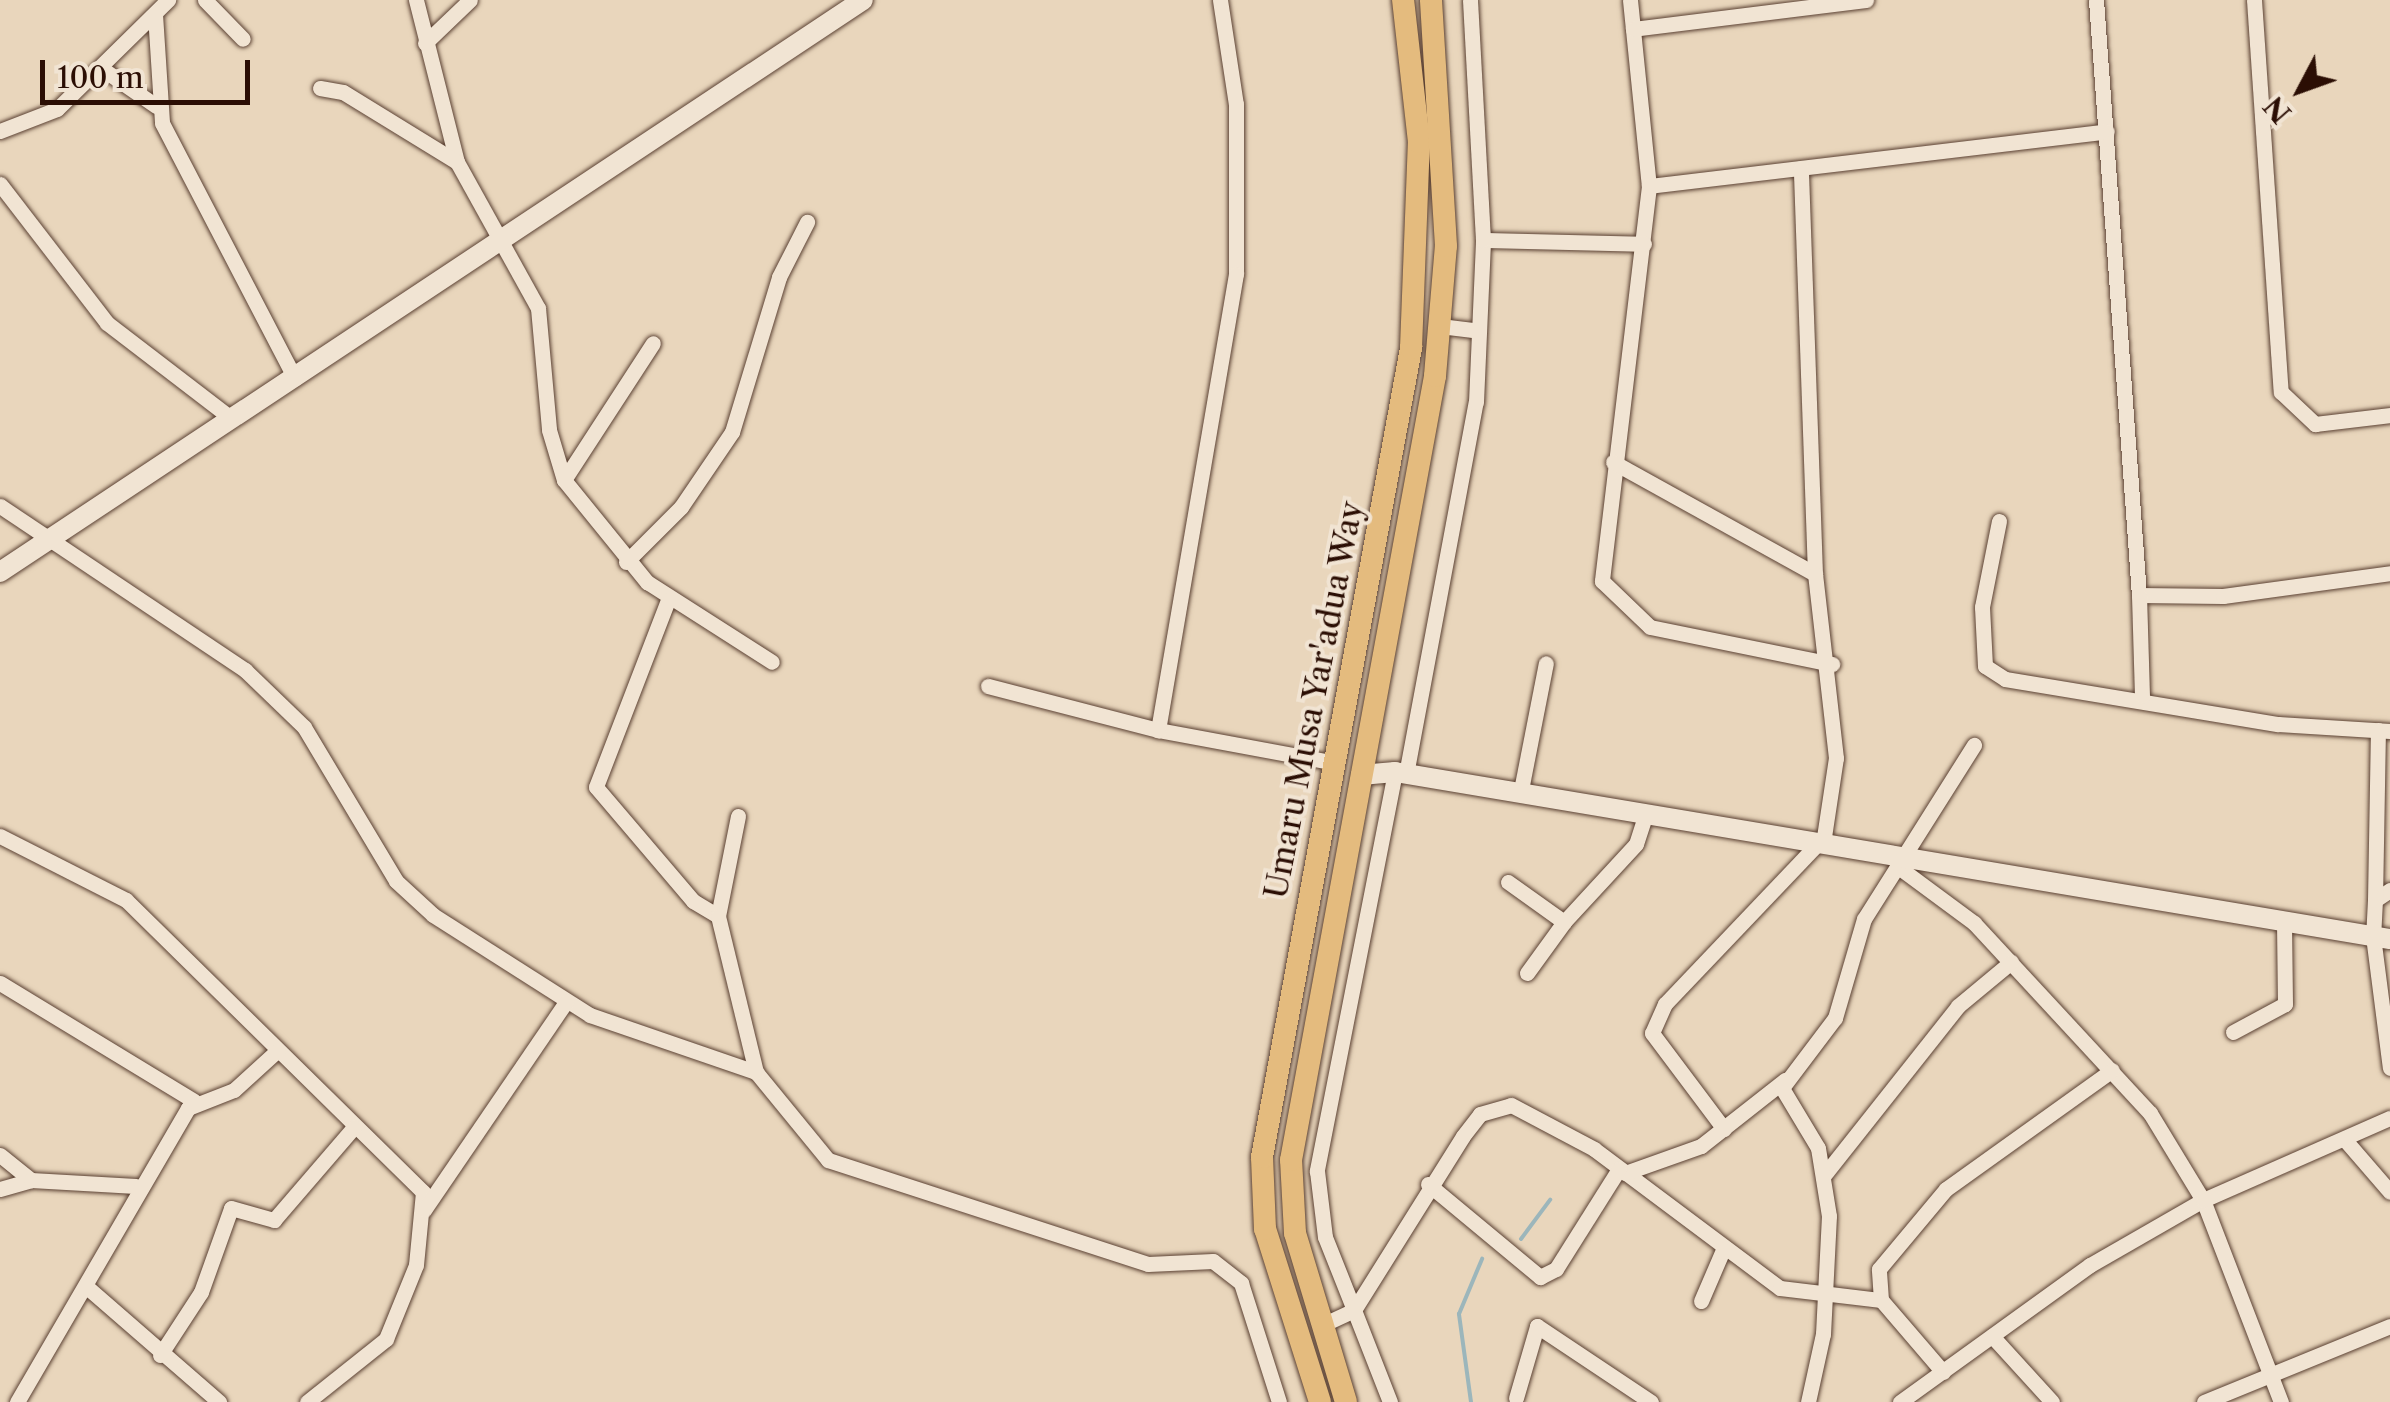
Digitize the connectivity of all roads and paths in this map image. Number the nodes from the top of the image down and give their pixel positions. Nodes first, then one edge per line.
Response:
1 (205, 0) edge
2 (416, 0) edge
3 (470, 0) edge
4 (864, 0) edge
5 (1220, 0) edge
6 (1403, 0) edge
7 (1431, 0) edge
8 (1470, 0) edge
9 (1630, 0) edge
10 (1866, 0) edge
11 (2096, 0) edge
12 (2254, 0) edge
13 (1795, 2) edge
14 (161, 5) edge
15 (1633, 28) junction
16 (242, 39) dead end
17 (425, 43) junction
18 (101, 68) junction
19 (320, 88) dead end
20 (156, 106) junction
21 (2108, 130) junction
22 (0, 131) edge
23 (457, 162) junction
24 (1801, 168) junction
25 (0, 184) edge
26 (1649, 186) junction
27 (808, 222) dead end
28 (1483, 240) junction
29 (502, 243) junction
30 (1644, 244) junction
31 (1440, 326) junction
32 (1479, 332) junction
33 (653, 344) dead end
34 (295, 378) junction
35 (2390, 415) edge
36 (232, 419) junction
37 (1613, 462) junction
38 (564, 480) junction
39 (0, 506) edge
40 (1998, 521) dead end
41 (43, 542) junction
42 (626, 562) junction
43 (0, 572) edge
44 (2390, 573) edge
45 (1815, 574) junction
46 (2139, 595) junction
47 (668, 600) junction
48 (772, 662) dead end
49 (1546, 663) dead end
50 (1832, 664) junction
51 (988, 686) dead end
52 (2142, 696) junction
53 (1158, 730) junction
54 (2384, 730) edge
55 (1974, 745) dead end
56 (1336, 763) junction
57 (1363, 764) junction
58 (1402, 771) junction
59 (1521, 790) junction
60 (738, 816) dead end
61 (1645, 816) junction
62 (0, 836) edge
63 (1819, 842) junction
64 (1906, 860) junction
65 (1508, 882) dead end
66 (2383, 895) edge
67 (718, 916) junction
68 (1564, 922) junction
69 (2284, 922) junction
70 (2382, 931) edge
71 (2011, 962) junction
72 (1527, 973) dead end
73 (0, 983) edge
74 (566, 1002) junction
75 (2232, 1032) dead end
76 (278, 1050) junction
77 (2390, 1068) edge
78 (2112, 1070) junction
79 (756, 1072) junction
80 (1788, 1078) junction
81 (194, 1100) junction
82 (2390, 1118) edge
83 (354, 1127) junction
84 (1724, 1129) junction
85 (2346, 1141) junction
86 (0, 1156) edge
87 (1622, 1171) junction
88 (1825, 1174) junction
89 (31, 1180) junction
90 (1428, 1184) junction
91 (136, 1186) junction
92 (0, 1189) edge
93 (2390, 1192) edge
94 (2203, 1200) junction
95 (424, 1210) junction
96 (1723, 1250) junction
97 (88, 1288) junction
98 (1825, 1298) junction
99 (1881, 1300) junction
100 (1701, 1301) dead end
101 (1354, 1310) junction
102 (1322, 1325) junction
103 (2390, 1326) edge
104 (1992, 1336) junction
105 (160, 1356) junction
106 (1944, 1372) junction
107 (2271, 1375) junction
108 (1514, 1401) edge
109 (17, 1402) edge
110 (219, 1402) edge
111 (308, 1402) edge
112 (1280, 1402) edge
113 (1320, 1402) edge
114 (1346, 1402) edge
115 (1390, 1402) edge
116 (1651, 1402) edge
117 (1808, 1402) edge
118 (1900, 1402) edge
119 (2052, 1402) edge
120 (2204, 1402) edge
121 (2281, 1402) edge

1 - 16 street
2 - 17 street
3 - 17 street
4 - 29 main road
5 - 53 street
6 - 56 main road, Umaru Musa Yar'adua Way
7 - 31 main road, Umaru Musa Yar'adua Way
8 - 28 street
9 - 15 street
10 - 13 street
11 - 21 street
12 - 35 street
13 - 15 street
14 - 18 street
14 - 20 street
15 - 26 street
17 - 23 street
18 - 20 street
18 - 22 street
19 - 23 street
20 - 34 street
21 - 24 street
21 - 46 street
23 - 29 street
24 - 26 street
24 - 45 street
25 - 36 street
26 - 30 street
27 - 42 street
28 - 30 street
28 - 32 street
29 - 34 main road
29 - 38 street
30 - 37 street
31 - 32 street
31 - 57 main road, Umaru Musa Yar'adua Way
32 - 58 street
33 - 38 street
34 - 36 main road
36 - 41 main road
37 - 45 street
37 - 50 street
38 - 42 street
39 - 41 street
40 - 52 street
41 - 43 main road
41 - 74 street
42 - 47 street
44 - 46 street
45 - 50 street
46 - 52 street
47 - 48 street
47 - 67 street
49 - 59 street
50 - 63 street
51 - 53 street
52 - 54 street
53 - 56 street
54 - 66 street
55 - 64 street
56 - 113 main road, Umaru Musa Yar'adua Way
57 - 58 main road
57 - 102 main road, Umaru Musa Yar'adua Way
58 - 59 main road
58 - 61 main road
58 - 101 street
59 - 63 main road
60 - 67 street
61 - 63 main road
61 - 68 street
62 - 76 street
63 - 64 main road
63 - 84 street
64 - 69 main road
64 - 70 main road
64 - 71 street
64 - 80 street
65 - 68 street
66 - 70 street
67 - 79 street
68 - 72 street
69 - 70 main road
69 - 75 street
70 - 77 street
71 - 78 street
71 - 88 street
73 - 81 street
74 - 79 street
74 - 95 street
76 - 81 street
76 - 83 street
78 - 94 street
78 - 99 street
79 - 112 street
80 - 84 street
80 - 88 street
81 - 91 street
82 - 85 street
83 - 95 street
83 - 105 street
84 - 87 street
85 - 93 street
85 - 94 street
86 - 89 street
87 - 90 street
87 - 90 street
87 - 96 street
88 - 98 street
89 - 91 street
89 - 92 street
90 - 101 street
91 - 97 street
94 - 104 street
94 - 107 street
95 - 111 street
96 - 98 street
96 - 100 street
97 - 105 street
97 - 109 street
98 - 99 street
98 - 117 street
99 - 106 street
101 - 102 street
101 - 115 street
102 - 114 main road, Umaru Musa Yar'adua Way
103 - 107 street
104 - 106 street
104 - 119 street
105 - 110 street
106 - 118 street
107 - 120 street
107 - 121 street
108 - 116 street

